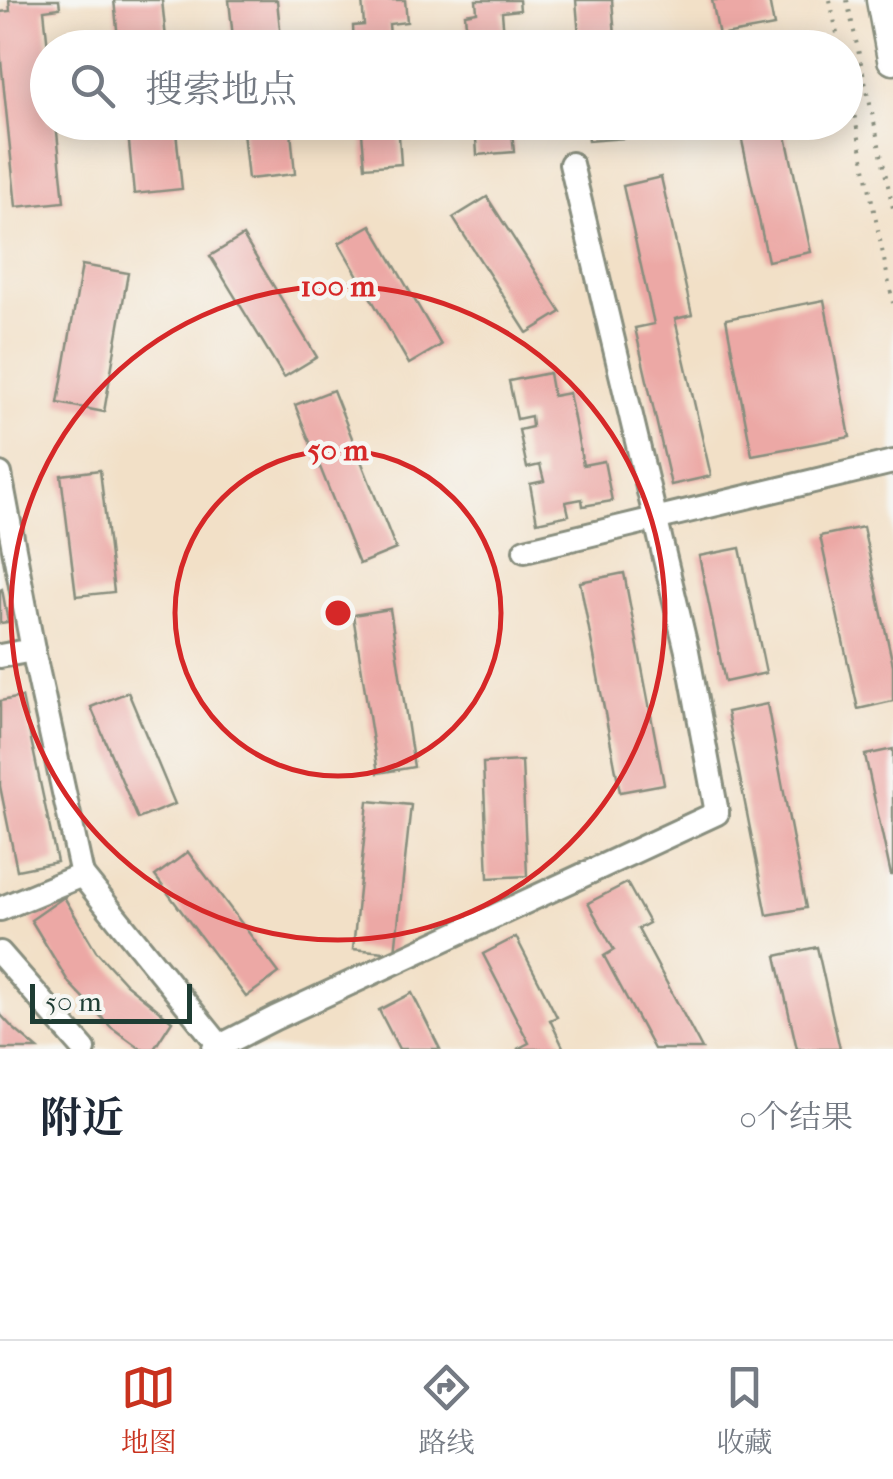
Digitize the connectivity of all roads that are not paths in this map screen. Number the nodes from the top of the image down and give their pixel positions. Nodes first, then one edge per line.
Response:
1 (882, 0) edge
2 (893, 58) edge
3 (571, 164) dead end
4 (893, 462) edge
5 (0, 474) edge
6 (656, 520) junction
7 (525, 550) dead end
8 (32, 650) junction
9 (0, 656) edge
10 (82, 876) junction
11 (0, 910) edge
12 (0, 953) edge
13 (217, 1047) edge
14 (84, 1049) edge

1 - 2 main road
3 - 6 street
4 - 6 street
5 - 8 street
6 - 7 street
6 - 13 street
8 - 9 street
8 - 10 street
10 - 11 street
10 - 13 street
12 - 14 street

